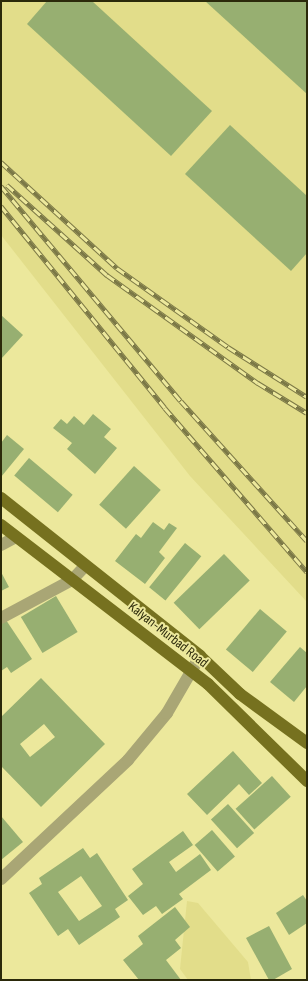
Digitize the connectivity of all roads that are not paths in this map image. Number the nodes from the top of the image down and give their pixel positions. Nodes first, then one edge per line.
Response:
1 (1, 498) edge
2 (1, 525) edge
3 (16, 537) junction
4 (1, 545) edge
5 (84, 567) junction
6 (72, 580) junction
7 (1, 618) edge
8 (200, 656) junction
9 (190, 672) junction
10 (307, 743) edge
11 (307, 781) edge
12 (1, 880) edge

1 - 5 main road, Kalyan-Murbad Road
2 - 3 main road, Kalyan-Murbad Road
3 - 4 street
3 - 6 main road, Kalyan-Murbad Road
5 - 6 street
5 - 8 main road, Kalyan-Murbad Road
6 - 7 street
6 - 9 main road, Kalyan-Murbad Road
8 - 9 street
8 - 10 main road, Kalyan-Murbad Road
9 - 11 main road, Kalyan-Murbad Road
9 - 12 street

